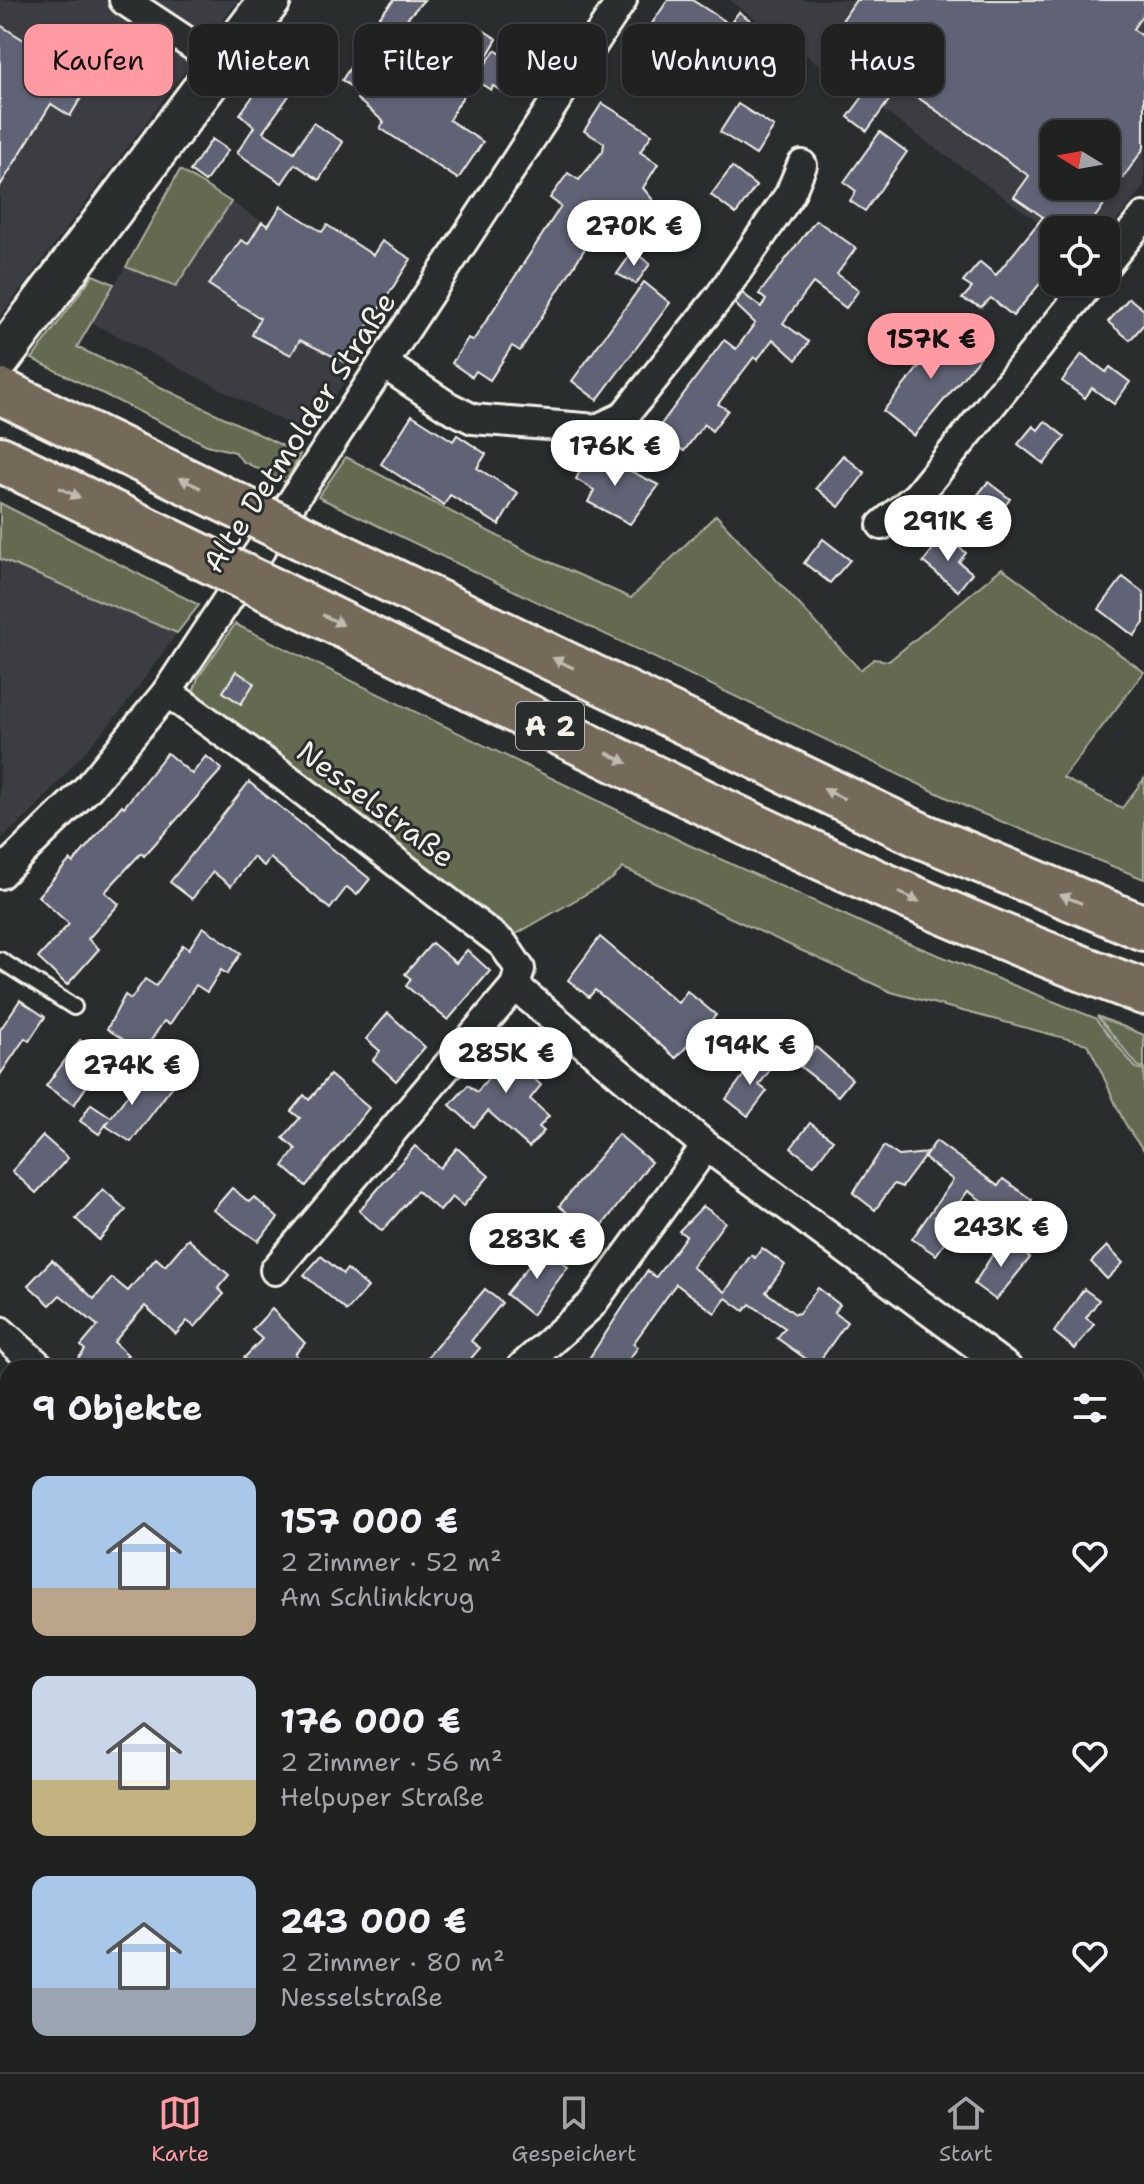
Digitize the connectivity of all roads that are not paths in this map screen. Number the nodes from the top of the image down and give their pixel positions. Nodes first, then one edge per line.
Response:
1 (124, 0) edge
2 (270, 0) edge
3 (622, 0) edge
4 (252, 24) edge
5 (189, 43) edge
6 (199, 96) edge
7 (802, 165) dead end
8 (1144, 217) edge
9 (1120, 247) edge
10 (1080, 296) edge
11 (384, 364) junction
12 (3, 382) edge
13 (0, 459) edge
14 (882, 525) dead end
15 (167, 692) junction
16 (0, 874) edge
17 (1144, 928) edge
18 (0, 960) edge
19 (515, 986) junction
20 (1144, 992) edge
21 (74, 1007) dead end
22 (706, 1146) junction
23 (275, 1270) dead end
24 (0, 1331) edge
25 (32, 1360) edge
26 (530, 1360) edge
27 (996, 1360) edge

1 - 5 street
2 - 4 street
3 - 11 street, Alte Detmolder Straße
6 - 12 street
7 - 11 street
8 - 9 street
10 - 14 street
11 - 15 street, Alte Detmolder Straße
17 -> 12 highway, A 2
13 -> 20 highway, A 2
15 - 16 street, Alte Detmolder Straße
15 - 19 street, Nesselstraße
18 - 21 lane
19 - 22 street
19 - 23 street
22 - 26 street
22 - 27 street
24 - 25 street

